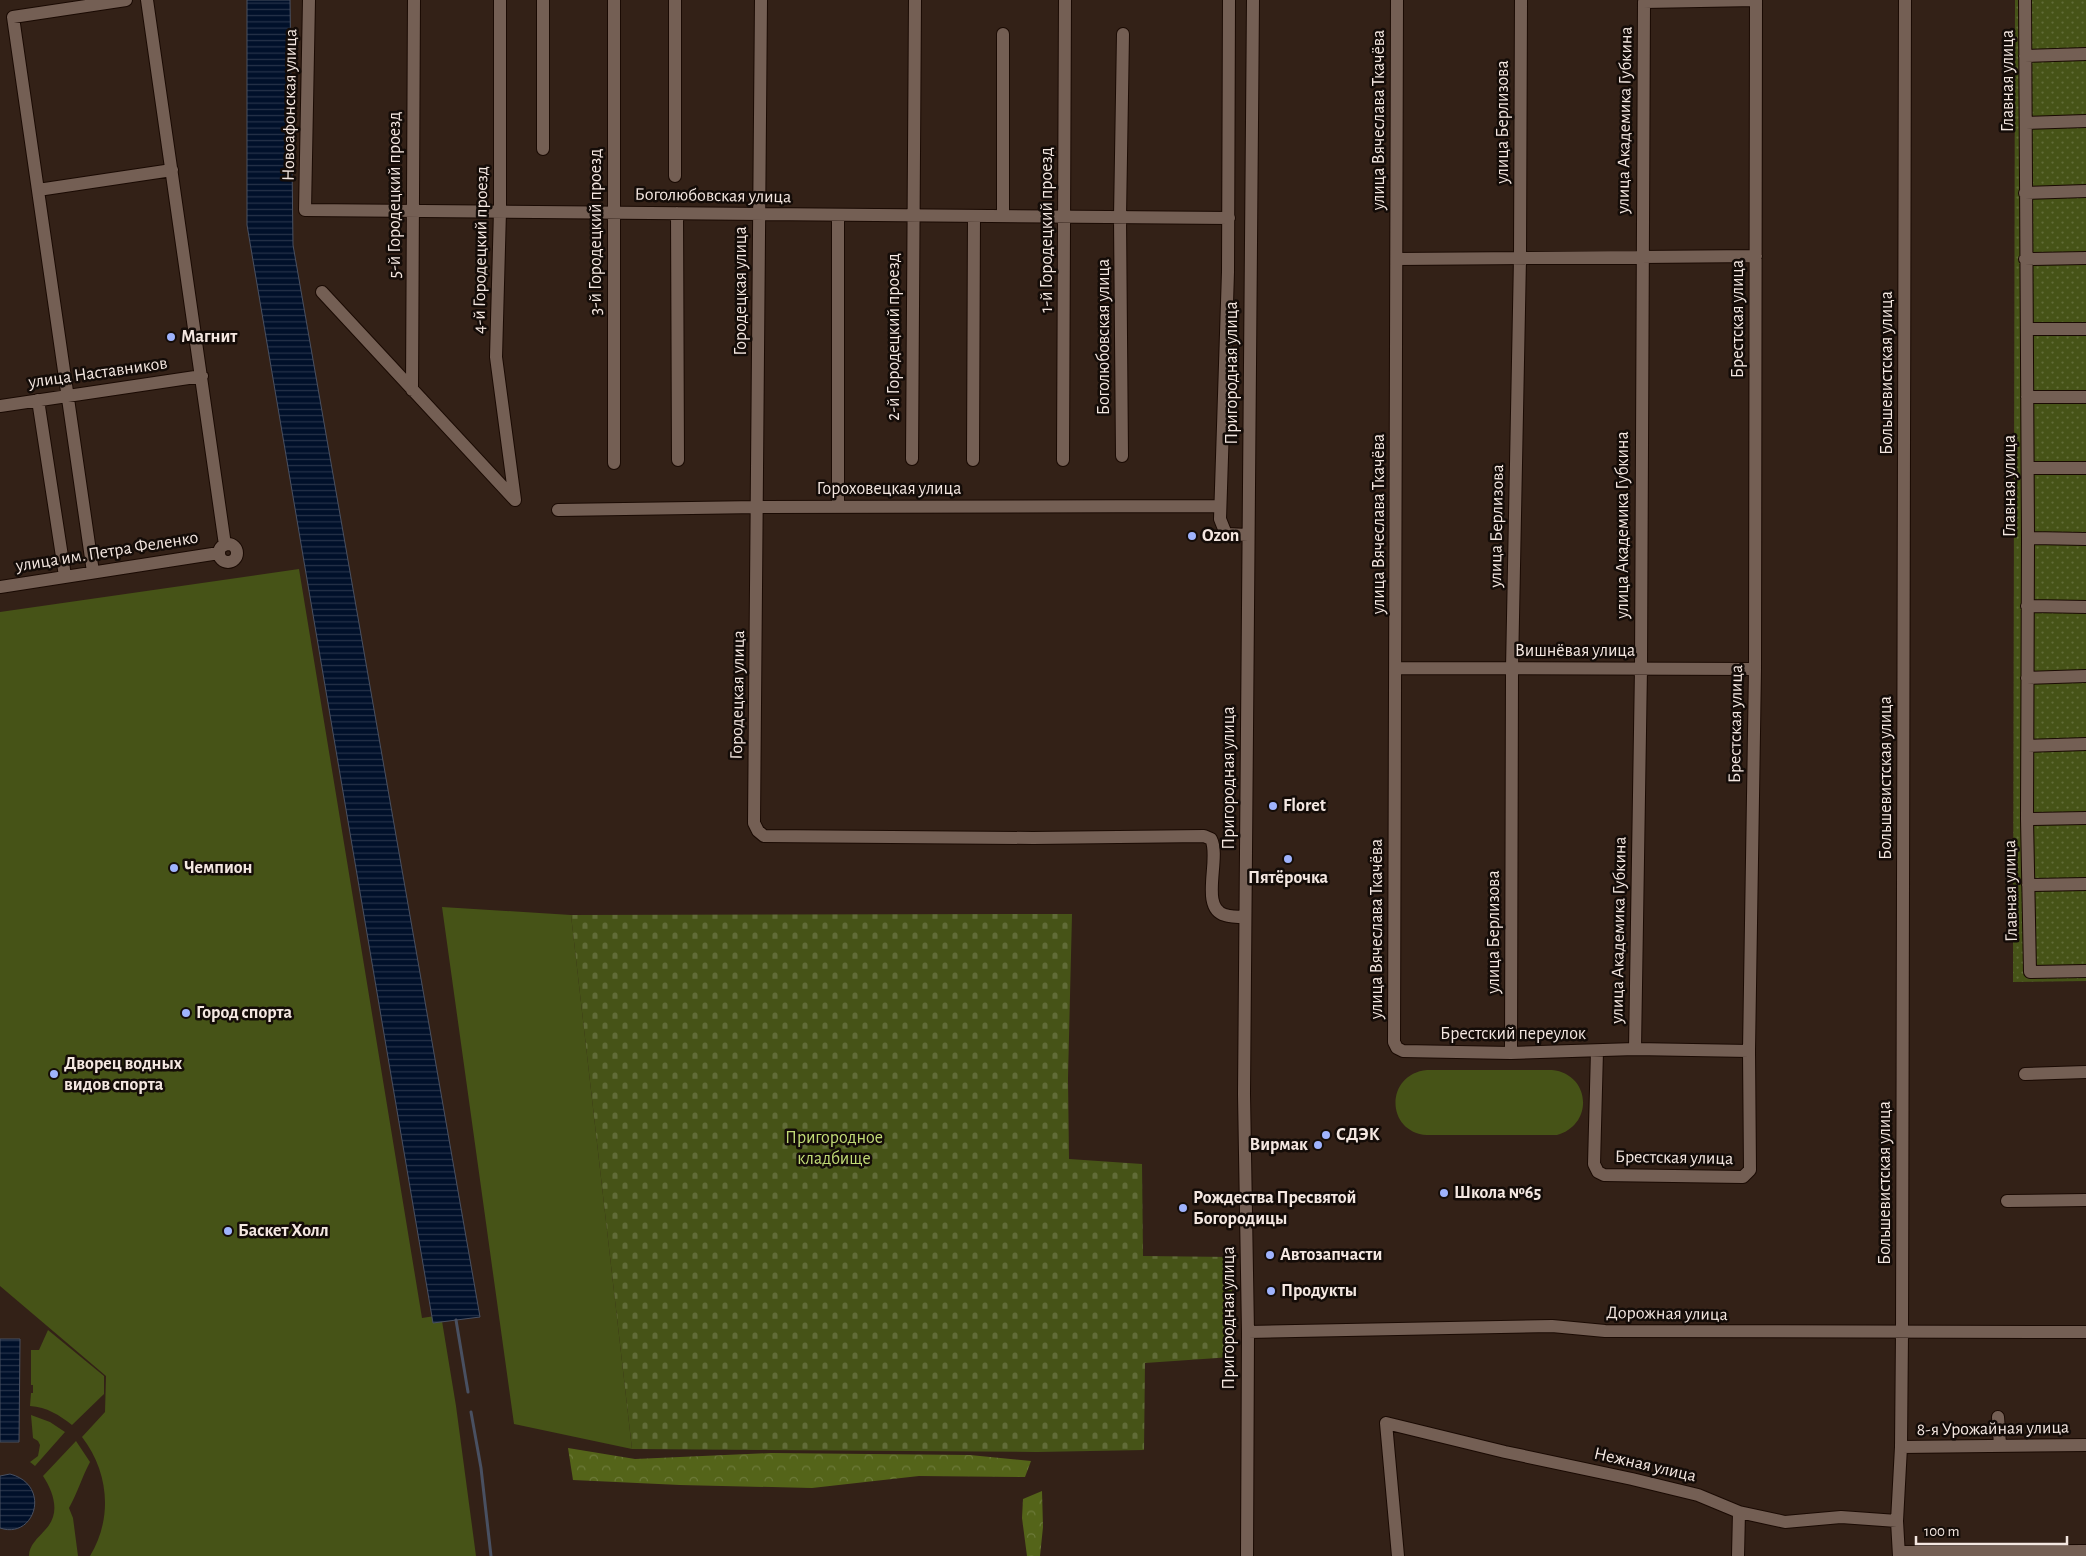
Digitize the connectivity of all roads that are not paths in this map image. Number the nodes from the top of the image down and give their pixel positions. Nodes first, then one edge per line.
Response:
1 (126, 0) edge
2 (148, 0) edge
3 (309, 0) edge
4 (414, 0) edge
5 (500, 0) edge
6 (543, 0) edge
7 (614, 0) edge
8 (675, 0) edge
9 (761, 0) edge
10 (915, 0) edge
11 (1065, 0) edge
12 (1229, 0) edge
13 (1252, 0) edge
14 (1397, 0) edge
15 (1521, 0) edge
16 (1756, 0) edge
17 (1906, 0) edge
18 (2025, 0) edge
19 (1003, 34) dead end
20 (1123, 34) dead end
21 (2086, 54) edge
22 (2026, 56) junction
23 (2086, 121) edge
24 (2026, 123) junction
25 (543, 149) dead end
26 (172, 170) junction
27 (676, 176) dead end
28 (38, 190) junction
29 (2086, 191) edge
30 (2025, 193) junction
31 (305, 210) joint
32 (412, 210) junction
33 (500, 211) junction
34 (614, 212) junction
35 (677, 213) junction
36 (759, 214) junction
37 (838, 214) junction
38 (912, 215) junction
39 (974, 216) junction
40 (1003, 216) junction
41 (1065, 217) junction
42 (1120, 217) junction
43 (1229, 218) junction
44 (1756, 256) junction
45 (1641, 257) junction
46 (1397, 258) junction
47 (1520, 258) junction
48 (2086, 258) edge
49 (2025, 259) junction
50 (1228, 272) junction
51 (1250, 272) junction
52 (322, 292) dead end
53 (2027, 329) junction
54 (2086, 329) edge
55 (202, 376) junction
56 (412, 390) junction
57 (68, 395) junction
58 (2027, 397) junction
59 (2086, 397) edge
60 (38, 400) junction
61 (0, 406) edge
62 (1122, 456) dead end
63 (912, 459) dead end
64 (678, 460) dead end
65 (973, 460) dead end
66 (1063, 460) dead end
67 (614, 463) dead end
68 (2028, 468) junction
69 (2086, 468) edge
70 (1220, 506) junction
71 (758, 507) junction
72 (838, 507) junction
73 (558, 510) dead end
74 (1248, 535) junction
75 (2028, 538) junction
76 (2086, 539) edge
77 (93, 572) junction
78 (64, 576) junction
79 (0, 587) edge
80 (2027, 606) junction
81 (2086, 607) edge
82 (1396, 668) junction
83 (1641, 668) junction
84 (1512, 669) junction
85 (1755, 669) junction
86 (2086, 676) edge
87 (2027, 678) junction
88 (2086, 744) edge
89 (2028, 746) junction
90 (2086, 818) edge
91 (2027, 819) junction
92 (2086, 884) edge
93 (2028, 885) junction
94 (1245, 917) junction
95 (2086, 971) edge
96 (1397, 1048) joint
97 (1635, 1049) junction
98 (1598, 1051) junction
99 (1749, 1051) junction
100 (1511, 1054) junction
101 (2086, 1072) edge
102 (2026, 1074) dead end
103 (2086, 1200) edge
104 (2007, 1201) dead end
105 (1248, 1332) junction
106 (2086, 1332) edge
107 (1902, 1333) junction
108 (1998, 1417) dead end
109 (2000, 1445) junction
110 (2086, 1445) edge
111 (1901, 1447) junction
112 (1739, 1512) junction
113 (1897, 1521) junction
114 (2086, 1551) edge
115 (1899, 1554) edge
116 (1998, 1554) edge
117 (1247, 1556) edge
118 (1398, 1556) edge
119 (1738, 1556) edge

1 - 28 street
2 - 26 street
3 - 31 street, Новоафонская улица
4 - 32 street, 5-й Городецкий проезд
5 - 33 street, 4-й Городецкий проезд
6 - 25 street
7 - 34 street, 3-й Городецкий проезд
8 - 27 street
9 - 36 street, Городецкая улица
10 - 38 street, 2-й Городецкий проезд
11 - 41 street, 1-й Городецкий проезд
12 - 43 street
13 - 51 street, Пригородная улица
14 - 46 street, улица Вячеслава Ткачёва
15 - 47 street, улица Берлизова
16 - 44 street, Брестская улица
16 - 45 street, улица Академика Губкина
17 - 107 street, Большевистская улица
18 - 22 street, Главная улица
19 - 40 street
20 - 42 street, Боголюбовская улица
21 - 22 street
22 - 24 street, Главная улица
23 - 24 street
24 - 30 street, Главная улица
26 - 28 street
26 - 55 street
28 - 57 street
29 - 30 street
30 - 49 street, Главная улица
31 - 32 street, Боголюбовская улица
32 - 33 street, Боголюбовская улица
32 - 56 street, 5-й Городецкий проезд
33 - 34 street, Боголюбовская улица
33 - 56 street, 4-й Городецкий проезд
34 - 35 street, Боголюбовская улица
34 - 67 street, 3-й Городецкий проезд
35 - 36 street, Боголюбовская улица
35 - 64 street
36 - 37 street, Боголюбовская улица
36 - 71 street, Городецкая улица
37 - 38 street, Боголюбовская улица
37 - 72 street
38 - 39 street, Боголюбовская улица
38 - 63 street, 2-й Городецкий проезд
39 - 40 street, Боголюбовская улица
39 - 65 street
40 - 41 street, Боголюбовская улица
41 - 42 street, Боголюбовская улица
41 - 66 street, 1-й Городецкий проезд
42 - 43 street, Боголюбовская улица
42 - 62 street, Боголюбовская улица
43 - 50 street
44 - 45 street
44 - 85 street, Брестская улица
45 - 47 street
45 - 83 street, улица Академика Губкина
46 - 47 street
46 - 82 street, улица Вячеслава Ткачёва
47 - 84 street, улица Берлизова
48 - 49 street
49 - 53 street, Главная улица
50 - 51 street
50 - 70 street
51 - 74 street, Пригородная улица
52 - 56 street
53 - 54 street
53 - 58 street, Главная улица
55 - 57 street, улица Наставников
55 - 77 street, улица им. Петра Феленко
57 - 60 street, улица Наставников
57 - 77 street
58 - 59 street
58 - 68 street, Главная улица
60 - 61 street, улица Наставников
60 - 78 street
68 - 69 street
68 - 75 street, Главная улица
70 - 72 street, Гороховецкая улица
70 - 74 street
71 - 72 street, Гороховецкая улица
71 - 73 street, Гороховецкая улица
71 - 94 street, Городецкая улица
74 - 94 street, Пригородная улица
75 - 76 street
75 - 80 street, Главная улица
77 - 78 street, улица им. Петра Феленко
78 - 79 street, улица им. Петра Феленко
80 - 81 street
80 - 87 street, Главная улица
82 - 84 street, Вишнёвая улица
82 - 96 street, улица Вячеслава Ткачёва
83 - 84 street, Вишнёвая улица
83 - 85 street, Вишнёвая улица
83 - 97 street, улица Академика Губкина
84 - 100 street, улица Берлизова
85 - 99 street, Брестская улица
86 - 87 street
87 - 89 street, Главная улица
88 - 89 street
89 - 91 street, Главная улица
90 - 91 street
91 - 93 street, Главная улица
92 - 93 street
93 - 95 street, Главная улица
94 - 105 street, Пригородная улица
96 - 100 street, Брестский переулок
97 - 98 street, Брестский переулок
97 - 99 street, Брестский переулок
98 - 99 street, Брестская улица
98 - 100 street, Брестский переулок
101 - 102 street
103 - 104 street
105 - 107 street, Дорожная улица
105 - 117 street, Пригородная улица
106 - 107 street, Дорожная улица
107 - 111 street, Большевистская улица
108 - 109 street
109 - 110 street, 8-я Урожайная улица
109 - 111 street, 8-я Урожайная улица
111 - 113 street, Большевистская улица
112 - 113 street, Нежная улица
112 - 118 street, Нежная улица
112 - 119 street
113 - 115 street, Большевистская улица
114 - 116 street
115 - 116 street

